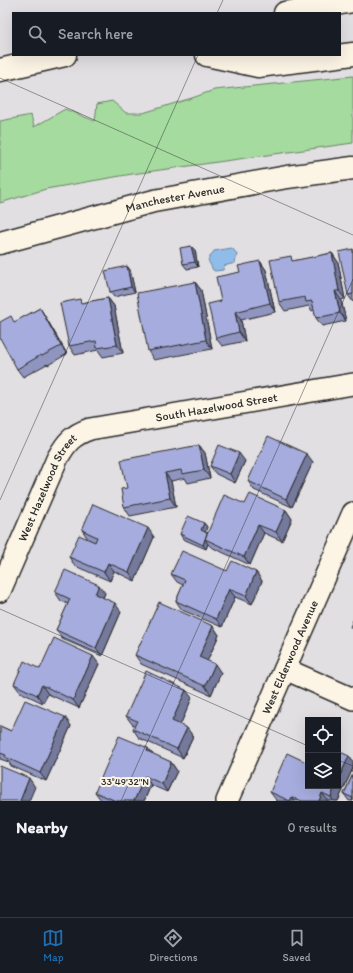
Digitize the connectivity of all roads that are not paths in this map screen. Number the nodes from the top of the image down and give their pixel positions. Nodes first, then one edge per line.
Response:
1 (353, 1) edge
2 (290, 12) edge
3 (353, 54) edge
4 (62, 56) edge
5 (212, 56) edge
6 (337, 56) edge
7 (341, 56) edge
8 (0, 70) edge
9 (353, 168) edge
10 (0, 243) edge
11 (353, 384) edge
12 (80, 432) joint
13 (353, 513) edge
14 (0, 591) edge
15 (285, 668) junction
16 (353, 699) edge
17 (227, 801) edge

1 - 2 main road
3 - 7 main road
4 - 8 main road
5 - 6 main road
9 - 10 main road, Manchester Avenue
11 - 12 street, South Hazelwood Street
12 - 14 street, West Hazelwood Street
13 - 15 street, West Elderwood Avenue
15 - 16 street
15 - 17 street, West Elderwood Avenue

